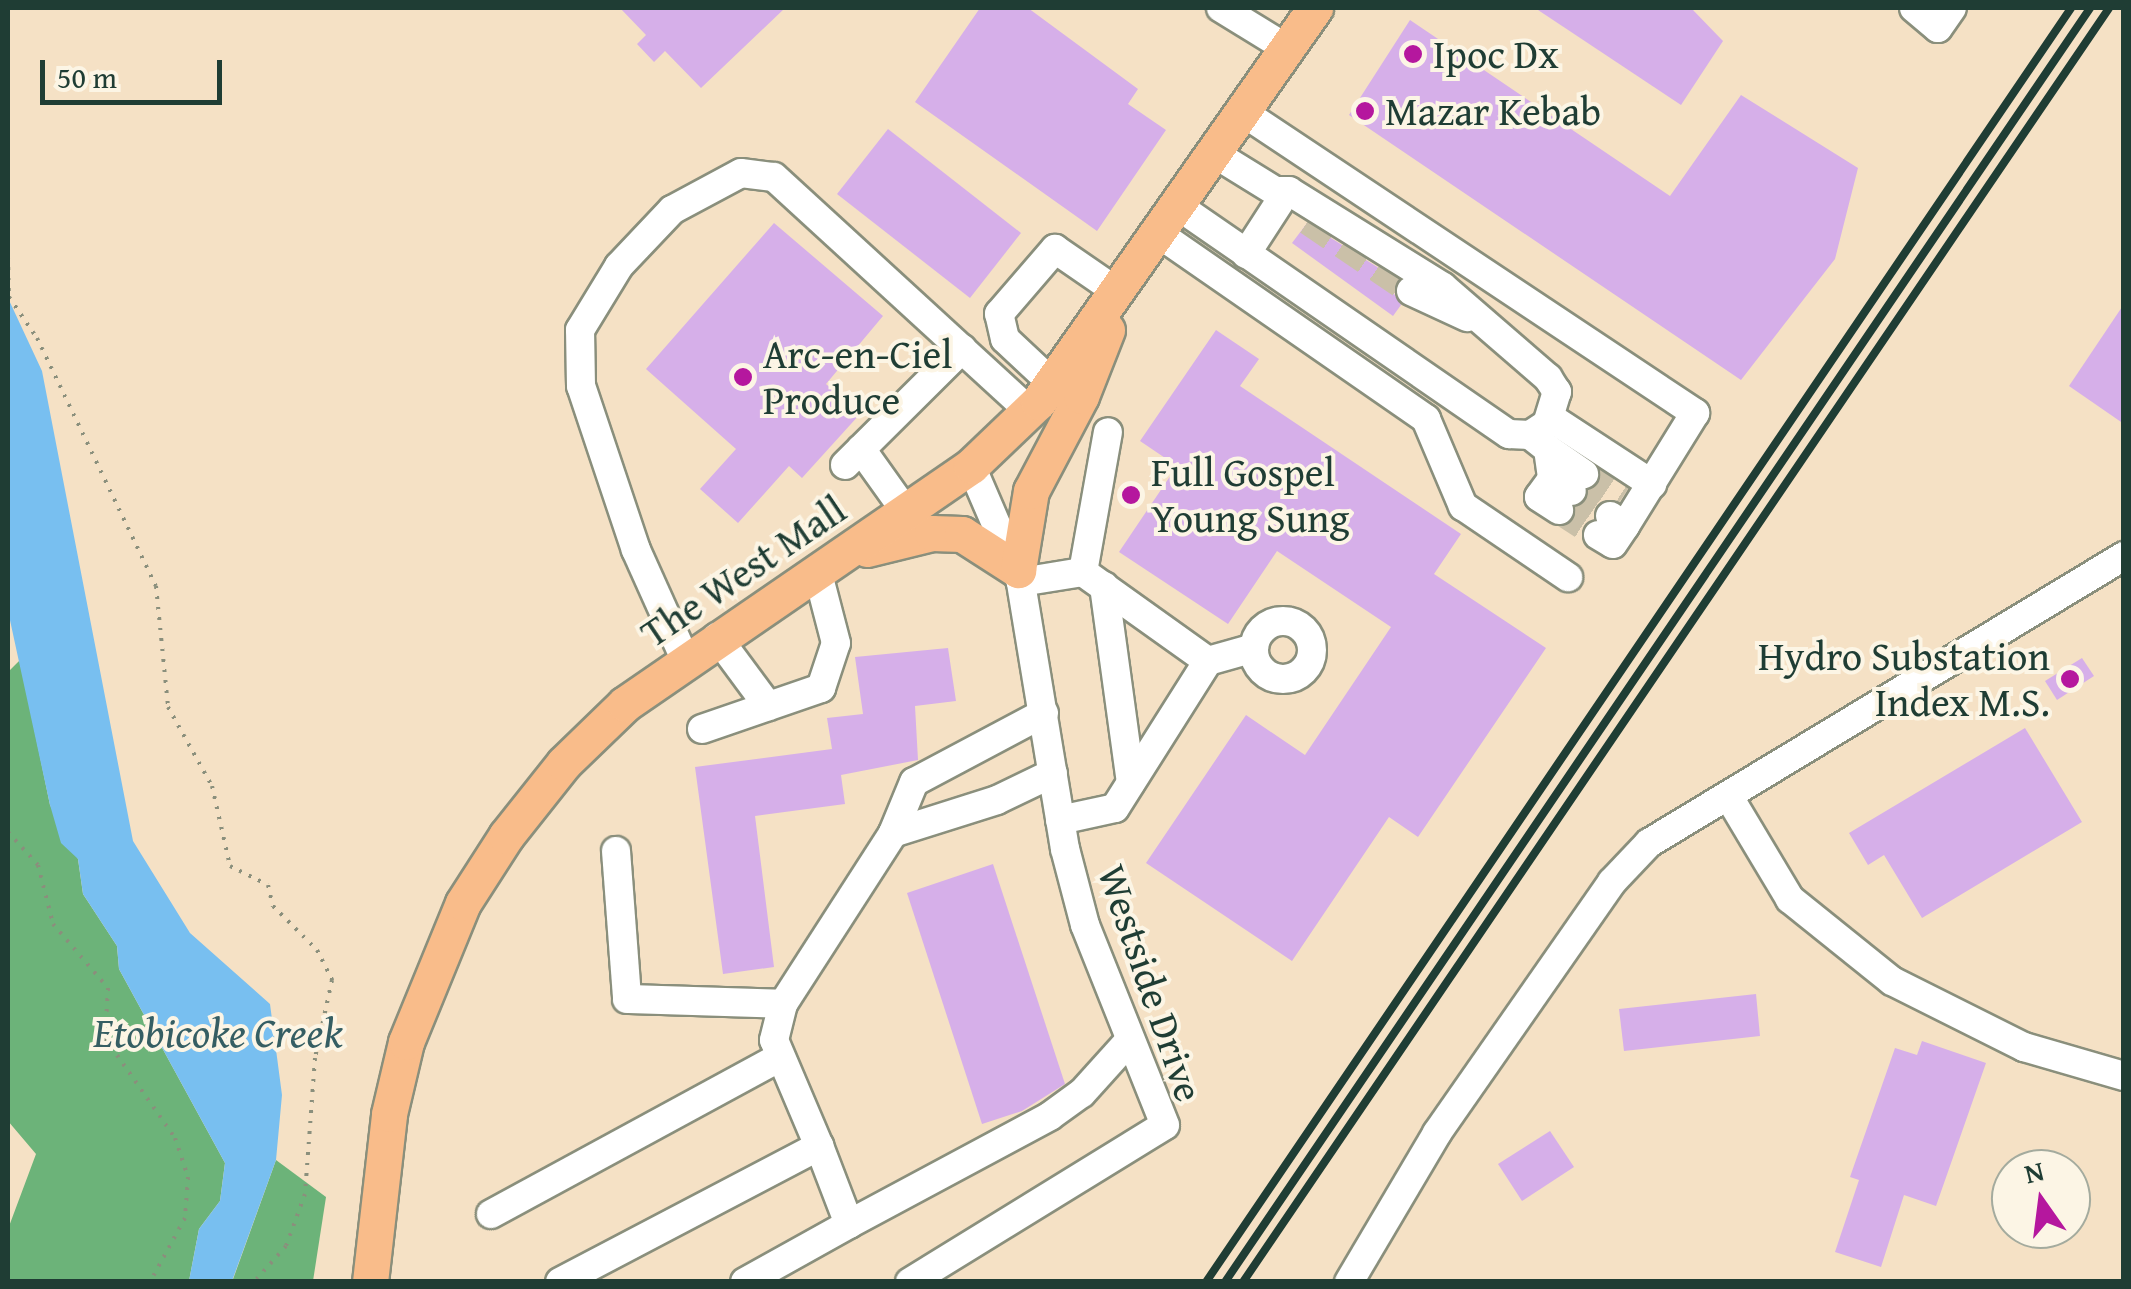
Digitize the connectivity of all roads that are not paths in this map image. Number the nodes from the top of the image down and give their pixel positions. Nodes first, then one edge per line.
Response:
1 (1221, 8) edge
2 (1315, 8) edge
3 (1914, 8) edge
4 (1952, 8) edge
5 (1288, 49) junction
6 (1244, 113) junction
7 (1215, 154) junction
8 (1277, 197) junction
9 (1168, 220) junction
10 (1308, 221) tunnel mouth
11 (1246, 254) junction
12 (1122, 289) junction
13 (1411, 291) tunnel mouth
14 (1473, 319) junction
15 (962, 349) junction
16 (1052, 383) junction
17 (1029, 411) junction
18 (1108, 432) dead end
19 (1543, 434) junction
20 (970, 466) junction
21 (1652, 484) junction
22 (1567, 489) tunnel mouth
23 (906, 512) junction
24 (1618, 517) dead end
25 (848, 554) junction
26 (2124, 556) edge
27 (818, 574) junction
28 (1020, 576) junction
29 (1568, 577) dead end
30 (1094, 579) junction
31 (717, 637) junction
32 (1254, 648) dead end
33 (685, 658) junction
34 (1208, 661) junction
35 (768, 706) junction
36 (1044, 713) junction
37 (702, 730) dead end
38 (1053, 774) junction
39 (1131, 782) junction
40 (1729, 796) junction
41 (1060, 820) junction
42 (893, 833) junction
43 (616, 851) dead end
44 (783, 1004) junction
45 (1128, 1042) junction
46 (780, 1056) junction
47 (2124, 1076) edge
48 (819, 1146) junction
49 (491, 1214) dead end
50 (849, 1224) junction
51 (567, 1280) edge
52 (370, 1282) edge
53 (744, 1282) edge
54 (910, 1282) edge
55 (1349, 1282) edge

1 - 5 street
2 - 5 main road, The West Mall
3 - 4 street
5 - 6 main road, The West Mall
6 - 7 main road, The West Mall
6 - 21 street
7 - 8 street
7 - 9 main road, The West Mall
8 - 10 street
8 - 11 street
8 - 14 street
9 - 11 street
9 - 12 main road, The West Mall
9 - 29 street
11 - 19 street
12 - 16 main road, The West Mall
12 - 16 street
12 - 28 main road
13 - 14 street
14 - 19 street
15 - 17 street
15 - 23 street
15 - 33 street
16 - 17 main road, The West Mall
17 - 20 main road, The West Mall
18 - 30 street
19 - 21 street
19 - 22 street
20 - 23 main road, The West Mall
20 - 28 street, Westside Drive
21 - 24 street
23 - 25 main road, The West Mall
25 - 27 main road, The West Mall
25 - 28 main road
26 - 40 street
27 - 31 main road, The West Mall
27 - 35 street
28 - 30 street
28 - 36 street, Westside Drive
30 - 34 street
30 - 39 street
31 - 33 main road, The West Mall
31 - 35 street
32 - 34 street
33 - 52 main road, The West Mall
34 - 39 street
35 - 37 street
36 - 38 street, Westside Drive
36 - 42 street
38 - 41 street, Westside Drive
38 - 42 street
39 - 41 street
40 - 47 street
40 - 55 street
41 - 45 street, Westside Drive
42 - 44 street
43 - 44 street
44 - 46 street
45 - 50 street
45 - 54 street, Westside Drive
46 - 48 street
46 - 49 street
48 - 50 street
48 - 51 street
50 - 53 street

